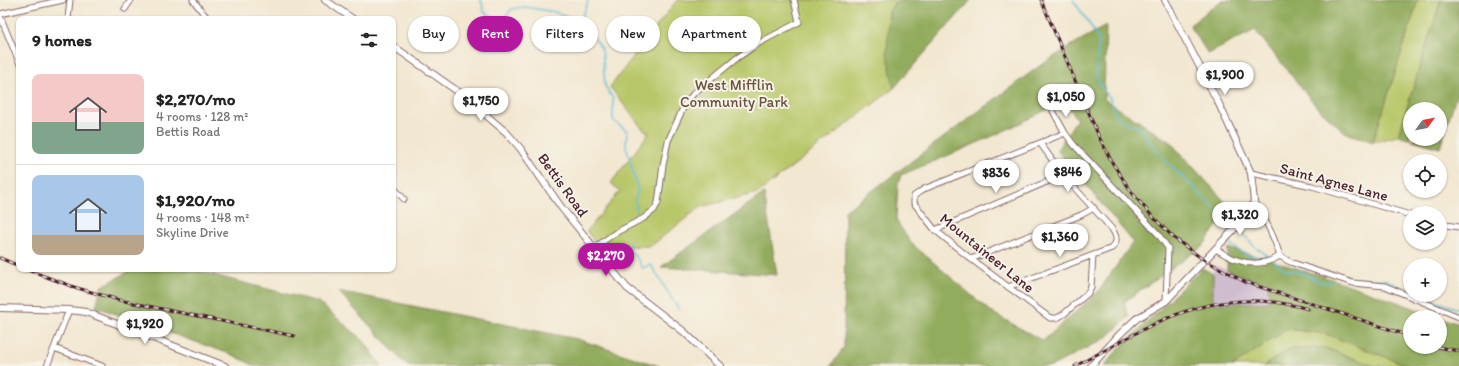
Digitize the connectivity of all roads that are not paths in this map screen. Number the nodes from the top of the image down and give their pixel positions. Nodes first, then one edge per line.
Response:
1 (63, 0) edge
2 (70, 0) edge
3 (131, 0) edge
4 (193, 0) edge
5 (324, 0) edge
6 (794, 0) edge
7 (1164, 0) edge
8 (125, 9) dead end
9 (0, 15) edge
10 (68, 16) edge
11 (206, 16) edge
12 (348, 16) edge
13 (396, 48) edge
14 (16, 55) edge
15 (1053, 111) dead end
16 (1065, 133) junction
17 (1040, 143) junction
18 (1251, 173) junction
19 (1063, 175) junction
20 (396, 190) edge
21 (404, 199) dead end
22 (1254, 202) junction
23 (1094, 208) junction
24 (1403, 213) edge
25 (1447, 225) edge
26 (1459, 227) edge
27 (935, 230) junction
28 (594, 248) junction
29 (1216, 249) junction
30 (1093, 255) junction
31 (1280, 256) junction
32 (971, 259) junction
33 (1008, 287) junction
34 (1166, 301) junction
35 (0, 308) edge
36 (69, 310) junction
37 (1459, 317) edge
38 (54, 348) junction
39 (47, 366) edge
40 (102, 366) edge
41 (225, 366) edge
42 (720, 366) edge
43 (1091, 366) edge

1 - 9 street
2 - 10 street
3 - 8 street
4 - 11 street
5 - 12 street
6 - 28 street
7 - 18 street
9 - 14 street
13 - 28 street, Bettis Road
15 - 16 street
16 - 17 street
16 - 34 street
17 - 19 street
17 - 27 street, Mountaineer Lane
18 - 22 street
18 - 24 street, Saint Agnes Lane
19 - 23 street
19 - 27 street
20 - 21 street
22 - 29 street
22 - 31 street
23 - 30 street
23 - 32 street
25 - 26 street
27 - 32 street, Mountaineer Lane
28 - 42 street, Bettis Road
29 - 31 street
29 - 34 street
30 - 33 street
30 - 33 street, Mountaineer Lane
31 - 37 street
32 - 33 street, Mountaineer Lane
34 - 43 street
35 - 36 street
36 - 38 street
36 - 41 street
38 - 39 street
38 - 40 street

